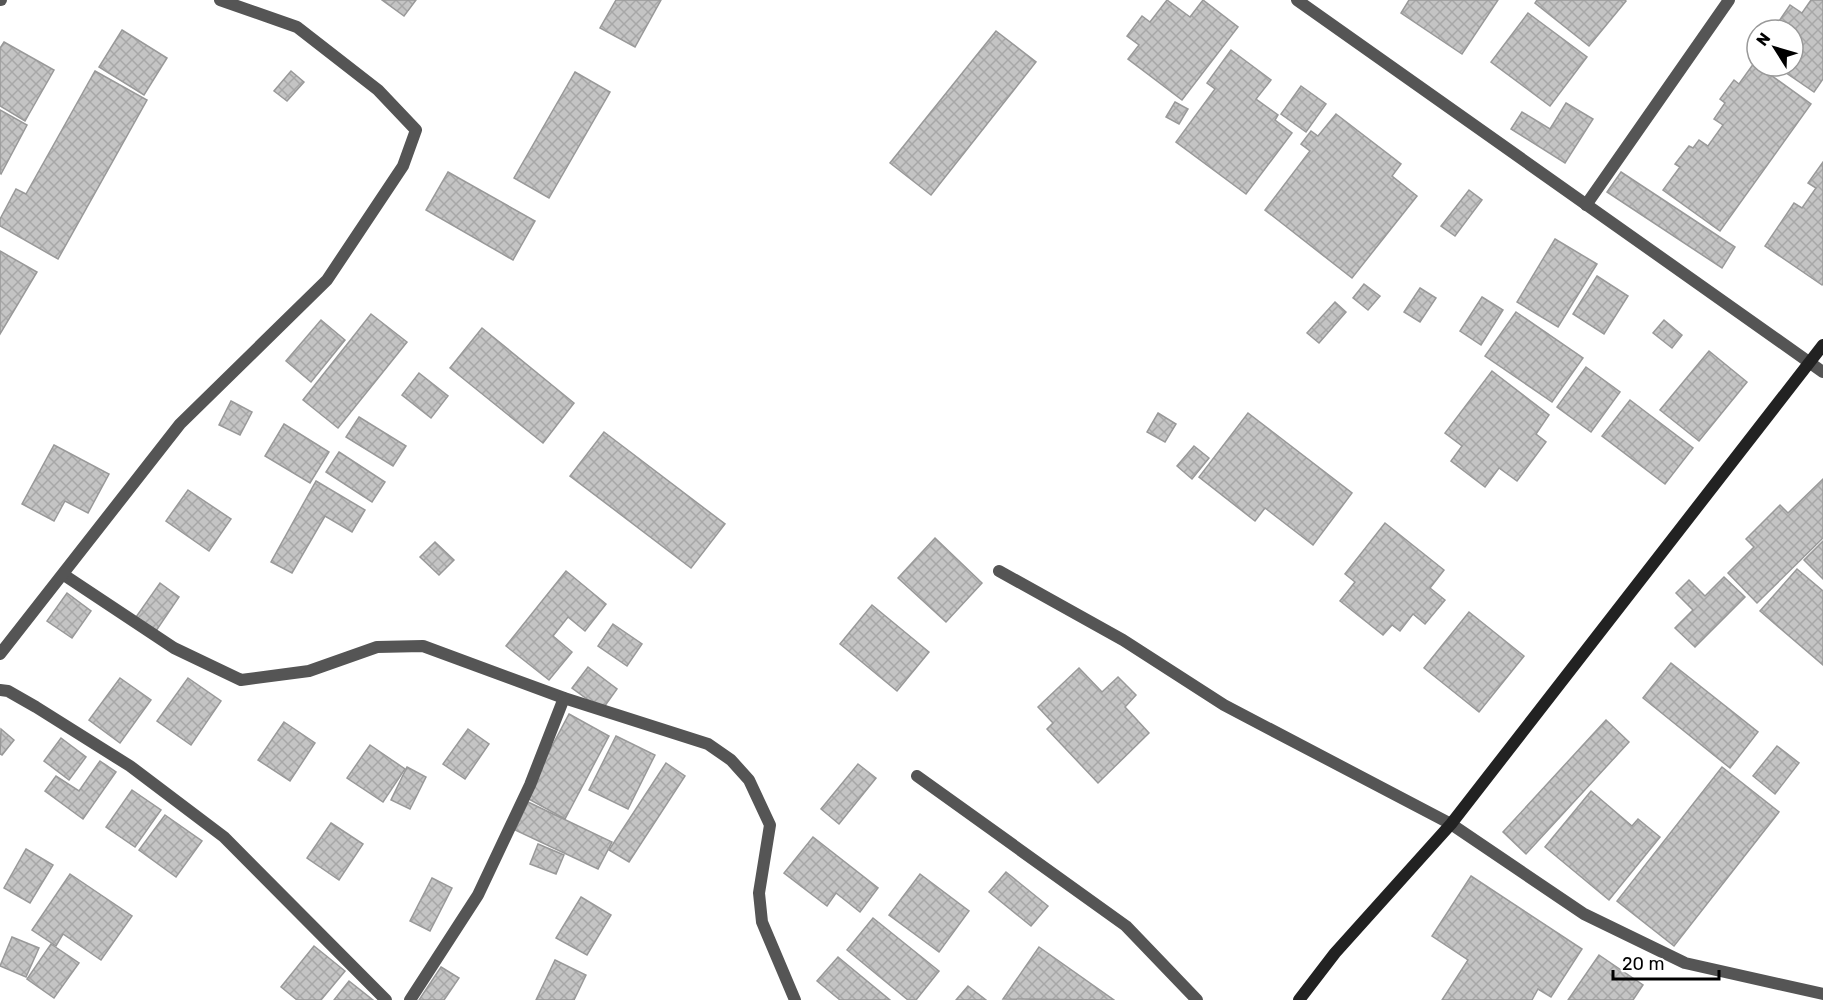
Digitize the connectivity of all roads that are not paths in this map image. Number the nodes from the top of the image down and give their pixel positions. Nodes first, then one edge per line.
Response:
1 (220, 0) edge
2 (1729, 0) edge
3 (1301, 1) edge
4 (1586, 205) junction
5 (1823, 345) edge
6 (1808, 363) junction
7 (1823, 372) edge
8 (999, 571) dead end
9 (64, 575) junction
10 (0, 654) edge
11 (0, 690) edge
12 (564, 698) junction
13 (917, 776) dead end
14 (1451, 824) junction
15 (1823, 994) edge
16 (386, 1000) edge
17 (410, 1000) edge
18 (795, 1000) edge
19 (1197, 1000) edge
20 (1299, 1000) edge

1 - 9 street
2 - 4 street
3 - 4 street
4 - 6 street
5 - 6 street
6 - 7 street
6 - 14 street
8 - 14 street
9 - 10 street
9 - 12 street
11 - 16 street
12 - 17 street
12 - 18 street
13 - 19 street
14 - 15 street
14 - 20 street

